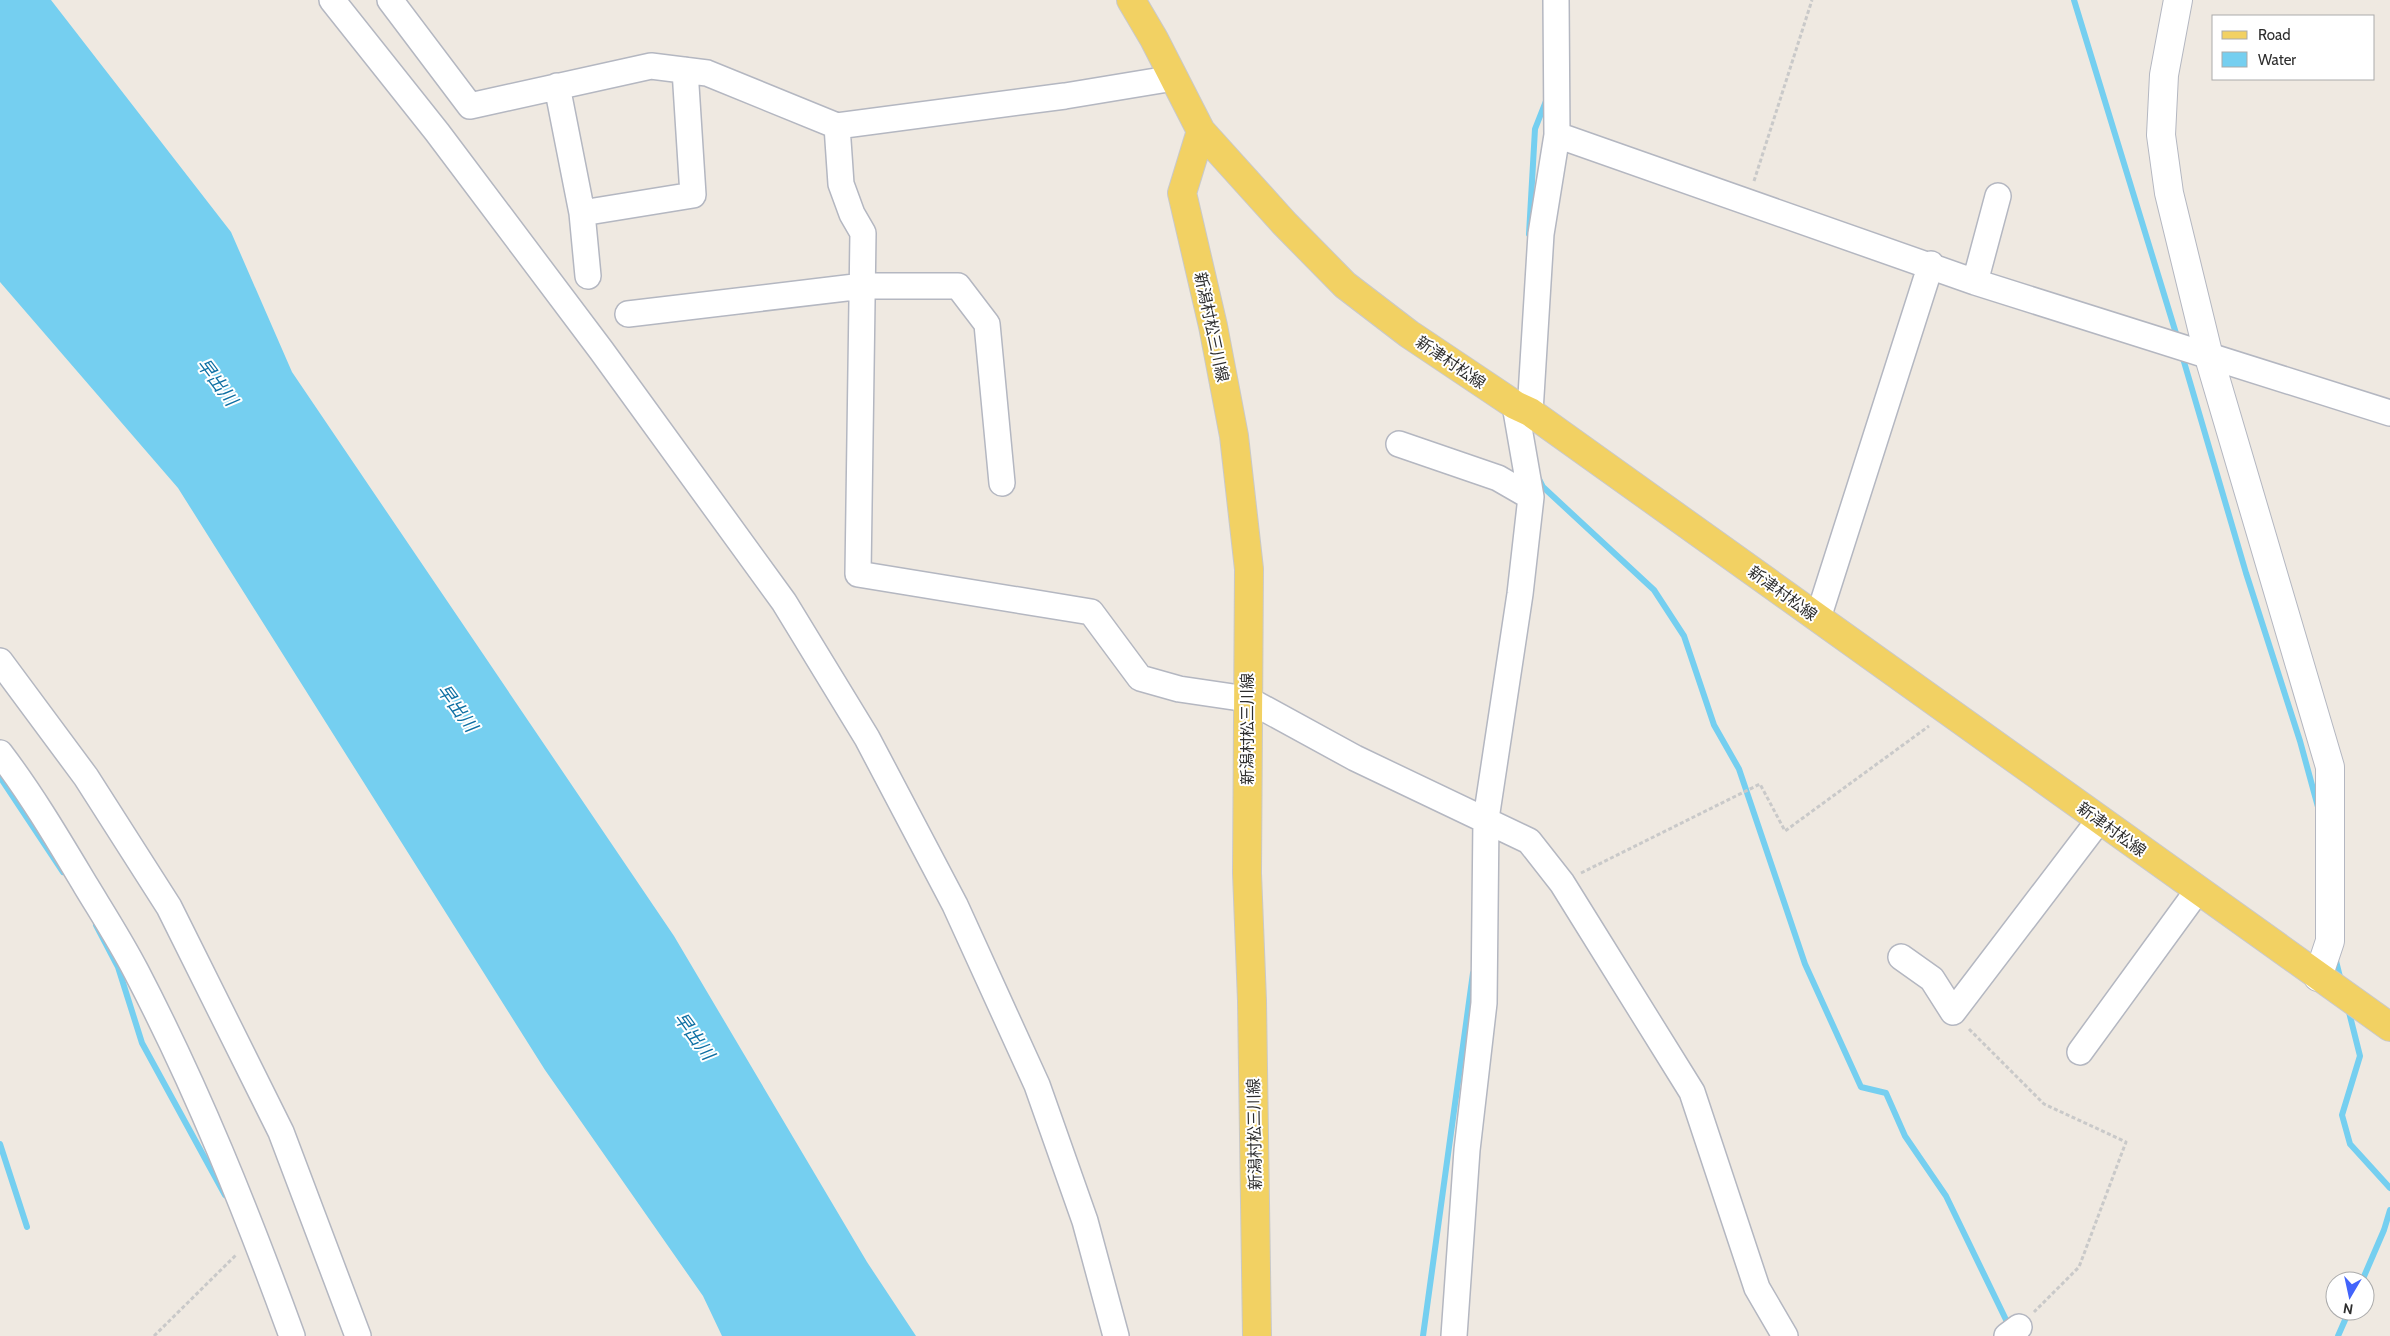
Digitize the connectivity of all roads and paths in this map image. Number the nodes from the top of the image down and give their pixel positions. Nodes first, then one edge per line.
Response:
1 (332, 0) edge
2 (390, 0) edge
3 (1130, 0) edge
4 (1556, 0) edge
5 (1812, 0) edge
6 (2178, 0) edge
7 (685, 70) junction
8 (1174, 78) junction
9 (557, 86) junction
10 (837, 126) junction
11 (1201, 131) junction
12 (1557, 135) junction
13 (1998, 196) dead end
14 (1749, 201) junction
15 (582, 213) junction
16 (1931, 264) junction
17 (588, 276) dead end
18 (1975, 282) junction
19 (863, 286) junction
20 (628, 314) dead end
21 (2209, 358) junction
22 (1522, 409) junction
23 (2390, 413) edge
24 (1399, 444) dead end
25 (1002, 483) dead end
26 (1531, 497) junction
27 (1818, 618) junction
28 (0, 661) edge
29 (1247, 699) junction
30 (1948, 713) junction
31 (0, 753) edge
32 (1486, 819) junction
33 (2100, 819) junction
34 (1562, 883) junction
35 (2198, 890) junction
36 (1901, 957) dead end
37 (2318, 977) junction
38 (1953, 1012) junction
39 (2390, 1027) edge
40 (2080, 1052) dead end
41 (237, 1254) dead end
42 (2013, 1332) edge
43 (154, 1336) edge
44 (292, 1336) edge
45 (358, 1336) edge
46 (1116, 1336) edge
47 (1257, 1336) edge
48 (1454, 1336) edge
49 (1785, 1336) edge

1 - 46 street
2 - 9 street
3 - 8 main road, 新津村松線
4 - 12 street
5 - 14 path
6 - 21 street
7 - 9 street
7 - 10 street
7 - 15 street
8 - 10 street
8 - 11 main road, 新津村松線
9 - 15 street
10 - 19 street
11 - 22 main road, 新津村松線
11 - 29 main road, 新潟村松三川線
12 - 14 street
12 - 22 street
13 - 18 street
14 - 16 street
15 - 17 street
16 - 18 street
16 - 27 street
18 - 21 street
19 - 20 street
19 - 25 street
19 - 29 street
21 - 23 street
21 - 37 street
22 - 26 street
22 - 27 main road, 新津村松線
24 - 26 street
26 - 32 street
27 - 30 main road, 新津村松線
28 - 45 street
29 - 32 street
29 - 47 main road, 新潟村松三川線
30 - 33 main road, 新津村松線
30 - 34 path
31 - 44 street
32 - 34 street
32 - 48 street
33 - 35 main road, 新津村松線
33 - 38 street
34 - 49 street
35 - 37 main road, 新津村松線
35 - 40 street
36 - 38 street
37 - 39 main road, 新津村松線
38 - 42 path
41 - 43 path

